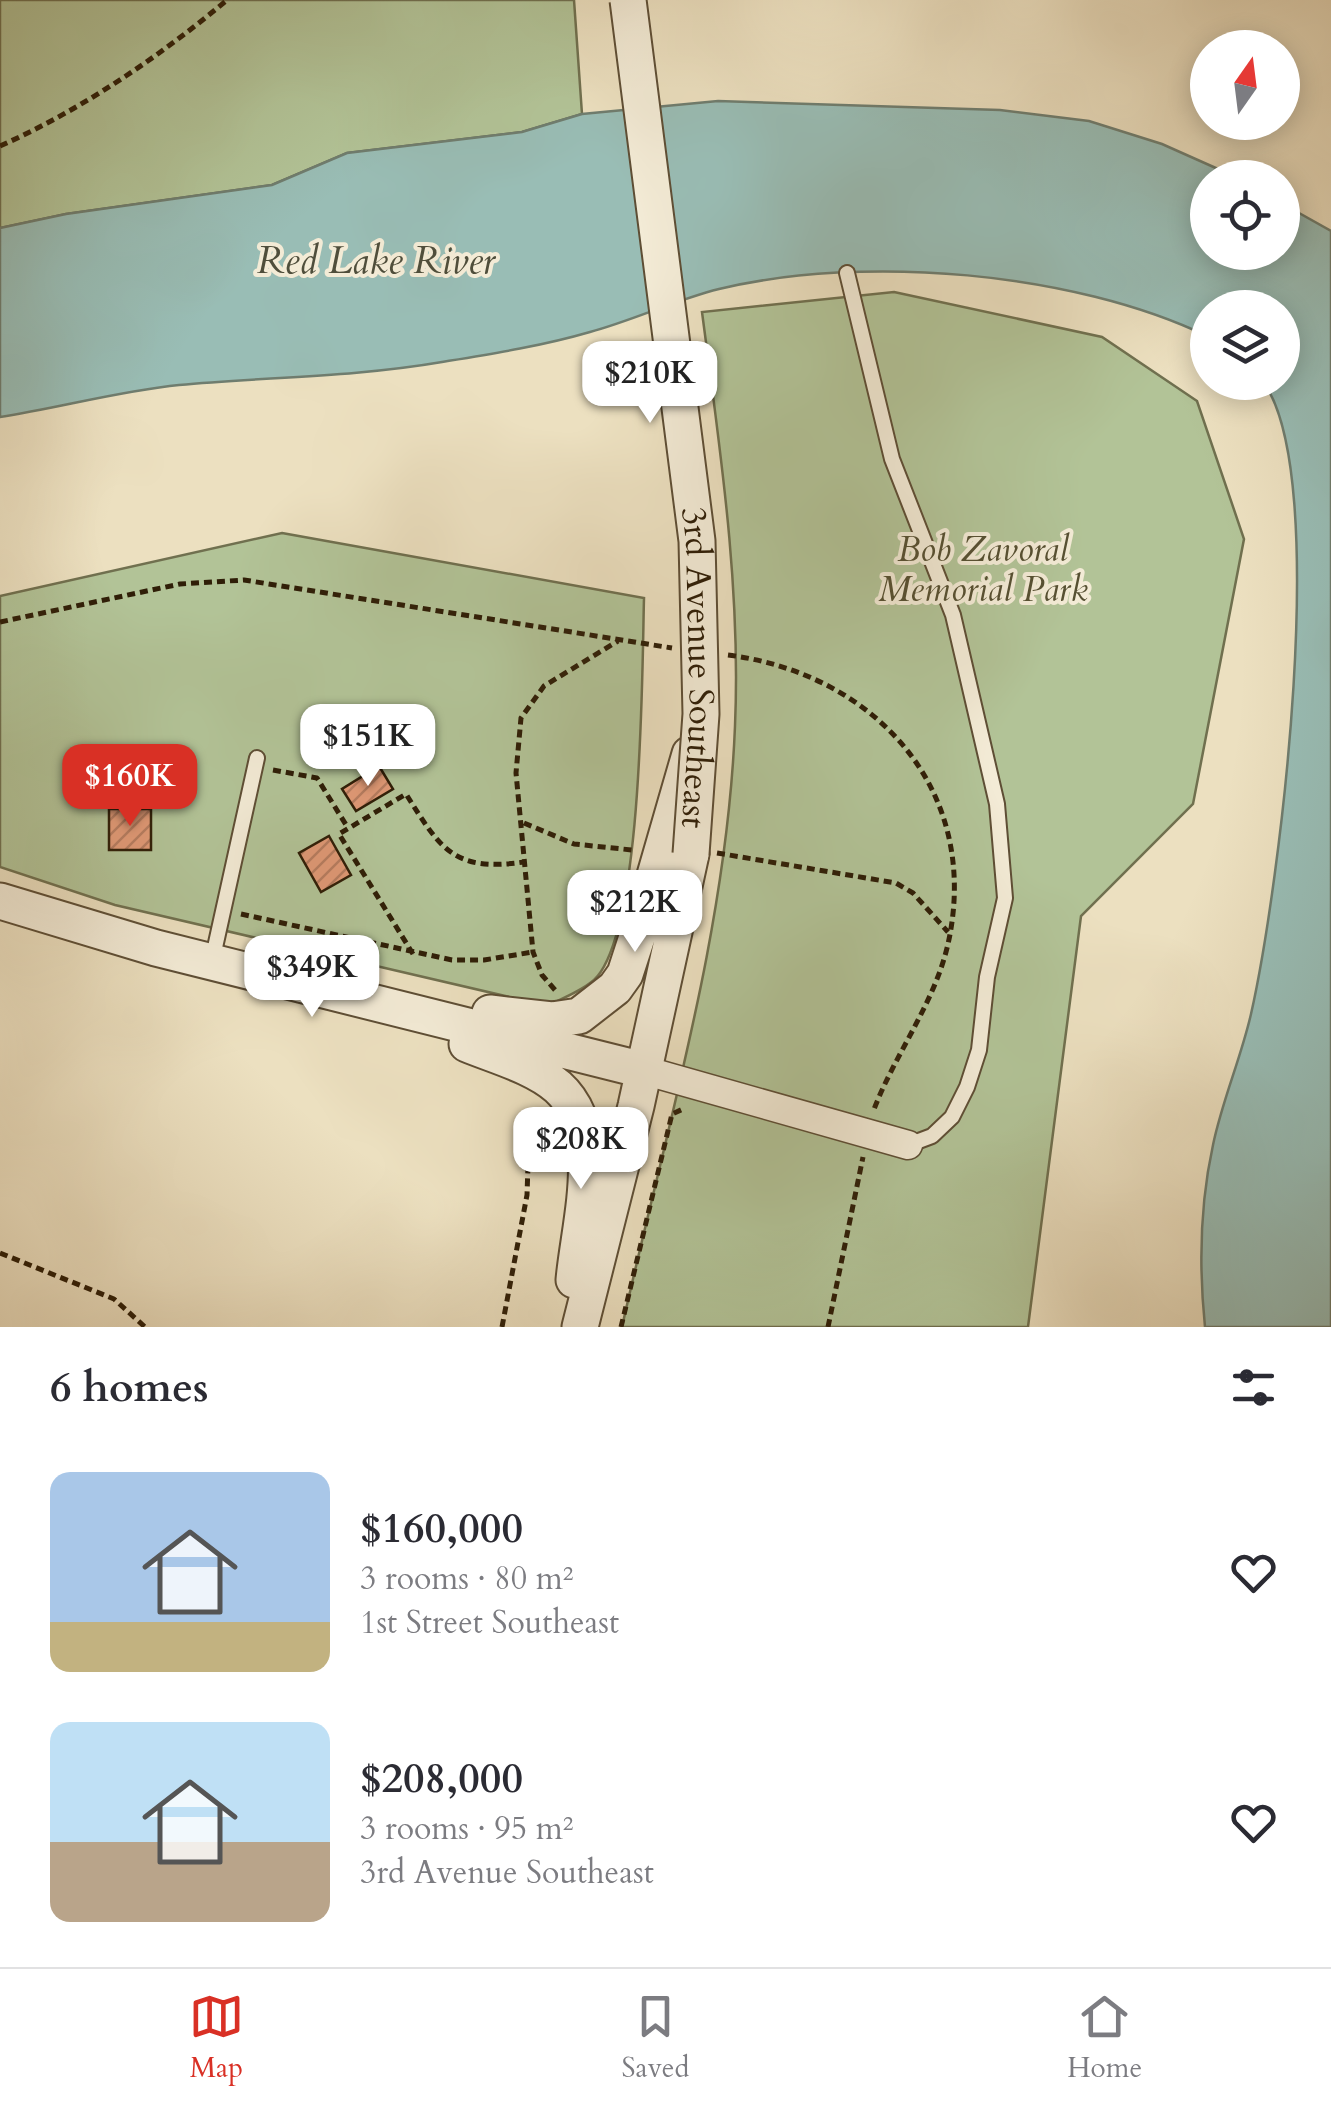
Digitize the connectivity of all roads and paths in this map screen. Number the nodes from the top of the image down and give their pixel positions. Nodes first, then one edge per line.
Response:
1 (227, 0) edge
2 (628, 0) edge
3 (2, 146) edge
4 (848, 273) dead end
5 (0, 622) edge
6 (618, 641) junction
7 (673, 648) dead end
8 (710, 653) dead end
9 (256, 762) joint
10 (524, 823) junction
11 (348, 828) junction
12 (676, 852) junction
13 (524, 862) junction
14 (0, 902) edge
15 (223, 910) junction
16 (949, 934) junction
17 (534, 952) junction
18 (413, 954) junction
19 (212, 962) junction
20 (558, 992) dead end
21 (356, 998) junction
22 (643, 1070) junction
23 (682, 1112) dead end
24 (560, 1117) dead end
25 (867, 1136) junction
26 (908, 1145) joint
27 (0, 1253) edge
28 (146, 1327) edge
29 (502, 1327) edge
30 (569, 1327) edge
31 (580, 1327) edge
32 (621, 1327) edge
33 (828, 1327) edge

1 - 3 path
2 - 12 street, 3rd Avenue Southeast, bridge
4 - 26 lane
5 - 6 path
6 - 7 path
6 - 10 path
8 - 16 path
9 - 11 path
9 - 15 lane
10 - 12 path
10 - 13 path
11 - 13 path
11 - 18 path
12 - 16 path
12 - 21 street
12 - 22 street, 3rd Avenue Southeast
13 - 17 path
14 - 19 street
15 - 18 path
15 - 19 lane
16 - 25 path
17 - 18 path
17 - 20 path
19 - 21 street
21 - 22 street
21 - 30 street
22 - 25 street
22 - 31 street, 3rd Avenue Southeast
23 - 32 path
24 - 29 path
25 - 26 street
25 - 33 path
27 - 28 path

